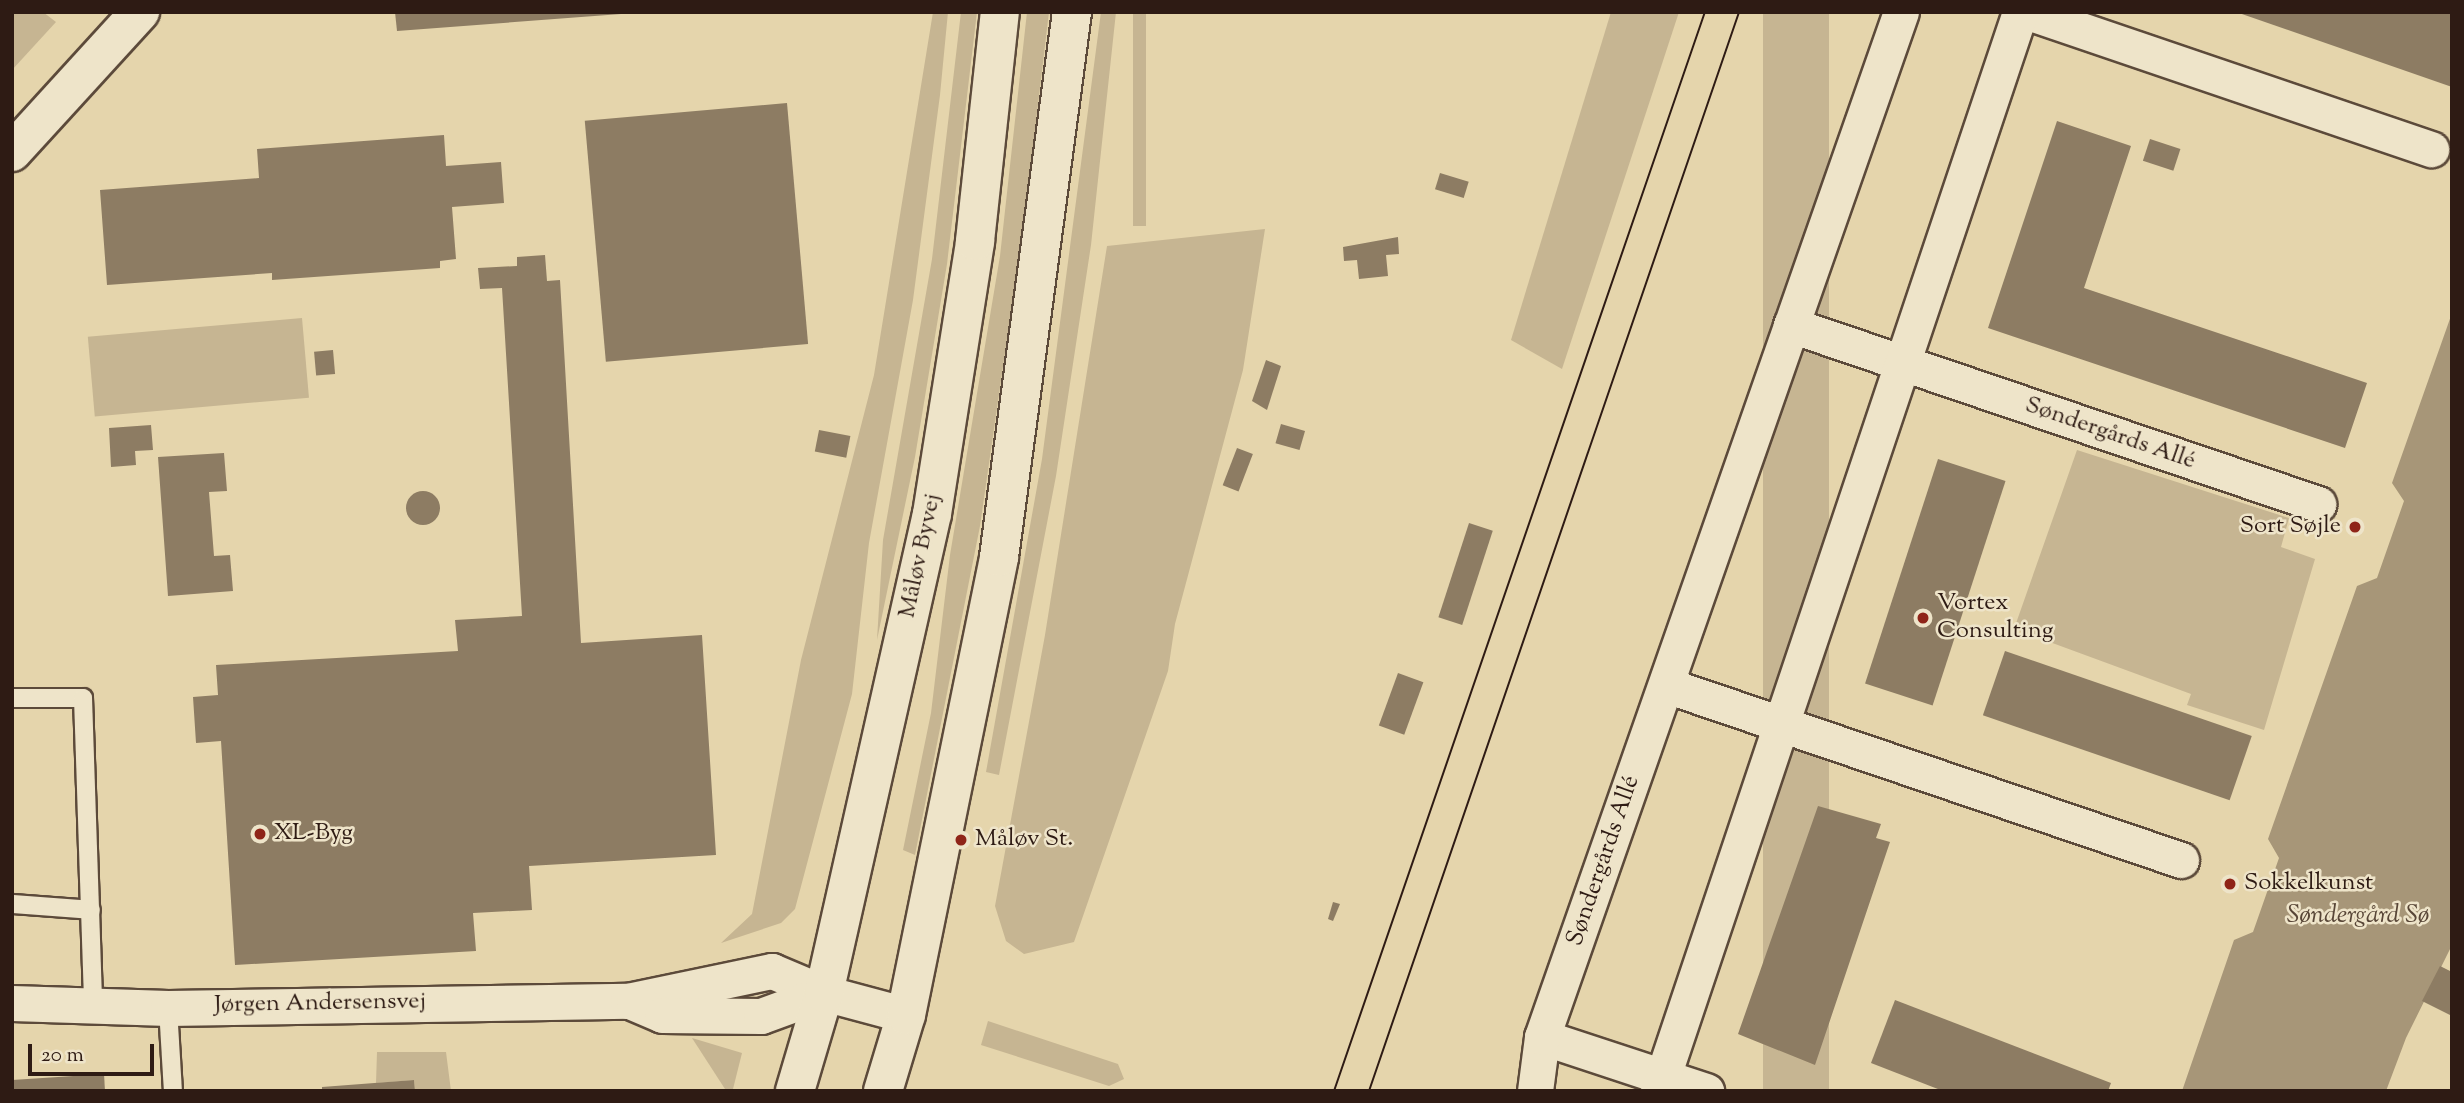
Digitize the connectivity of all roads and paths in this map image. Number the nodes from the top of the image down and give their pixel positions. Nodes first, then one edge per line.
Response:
1 (1000, 12) edge
2 (1072, 12) edge
3 (1901, 12) edge
4 (2020, 12) edge
5 (2028, 12) edge
6 (127, 17) edge
7 (2431, 149) dead end
8 (12, 152) edge
9 (1791, 325) junction
10 (1902, 363) junction
11 (2318, 504) dead end
12 (1666, 685) junction
13 (12, 698) edge
14 (1780, 723) junction
15 (2181, 860) dead end
16 (12, 905) edge
17 (91, 910) junction
18 (824, 993) junction
19 (12, 1003) edge
20 (93, 1005) junction
21 (168, 1007) junction
22 (906, 1015) junction
23 (1542, 1037) junction
24 (1659, 1083) edge
25 (173, 1091) edge
26 (795, 1091) edge
27 (883, 1091) edge
28 (1535, 1091) edge
29 (1706, 1091) edge

1 - 18 main road, Måløv Byvej
2 - 22 main road
3 - 9 street, Søndergårds Allé
4 - 10 street
5 - 7 street
6 - 8 main road
9 - 10 street, Søndergårds Allé
9 - 12 street, Søndergårds Allé
10 - 11 street, Søndergårds Allé
10 - 14 street
12 - 14 street
12 - 23 street, Søndergårds Allé
13 - 17 lane
14 - 15 street
14 - 24 street
16 - 17 lane
17 - 20 lane
18 - 21 street, Jørgen Andersensvej
18 - 22 street
18 - 26 main road, Måløv Byvej
19 - 20 street, Jørgen Andersensvej
20 - 21 street, Jørgen Andersensvej
21 - 25 lane
22 - 27 main road
23 - 24 street
23 - 28 street, Søndergårds Allé
24 - 29 street

